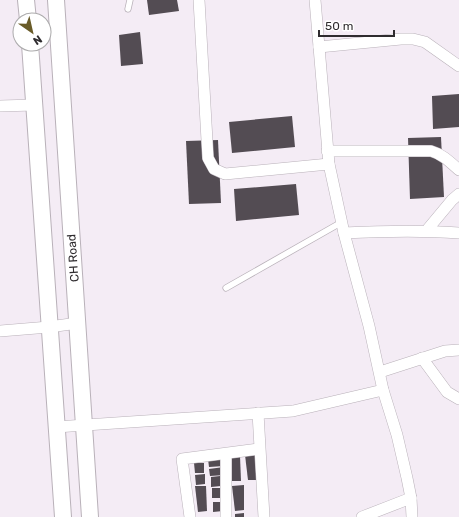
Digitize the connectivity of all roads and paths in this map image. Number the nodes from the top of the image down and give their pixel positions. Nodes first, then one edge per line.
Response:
1 (26, 0) edge
2 (56, 0) edge
3 (130, 0) edge
4 (199, 0) edge
5 (315, 0) edge
6 (128, 9) dead end
7 (27, 12) edge
8 (319, 47) junction
9 (31, 52) edge
10 (459, 66) edge
11 (34, 105) junction
12 (0, 106) edge
13 (328, 151) junction
14 (329, 164) junction
15 (459, 170) edge
16 (459, 194) edge
17 (343, 227) junction
18 (427, 230) junction
19 (459, 233) edge
20 (226, 288) dead end
21 (78, 323) junction
22 (50, 327) junction
23 (0, 330) edge
24 (459, 350) edge
25 (422, 358) junction
26 (380, 372) junction
27 (383, 390) junction
28 (459, 399) edge
29 (258, 413) junction
30 (56, 426) junction
31 (85, 426) junction
32 (259, 449) junction
33 (226, 454) junction
34 (411, 498) junction
35 (63, 517) edge
36 (90, 517) edge
37 (190, 517) edge
38 (226, 517) edge
39 (264, 517) edge
40 (362, 517) edge
41 (412, 517) edge

1 - 7 street
2 - 21 street, CH Road
3 - 6 lane
4 - 14 street
5 - 8 street
8 - 10 street
8 - 13 street
9 - 11 street
11 - 12 street
11 - 22 street
13 - 14 street
13 - 15 street
14 - 17 street
16 - 18 street
17 - 18 street
17 - 20 lane
17 - 26 street
18 - 19 street
21 - 22 street
21 - 31 street, CH Road
22 - 23 street
22 - 30 street
24 - 25 street
25 - 26 street
25 - 28 street
26 - 27 street
27 - 29 street
27 - 34 street
29 - 31 street
29 - 32 street
30 - 31 street
30 - 35 street
31 - 36 street, CH Road
32 - 33 street
32 - 39 street
33 - 37 street
33 - 38 street
34 - 40 street
34 - 41 street

